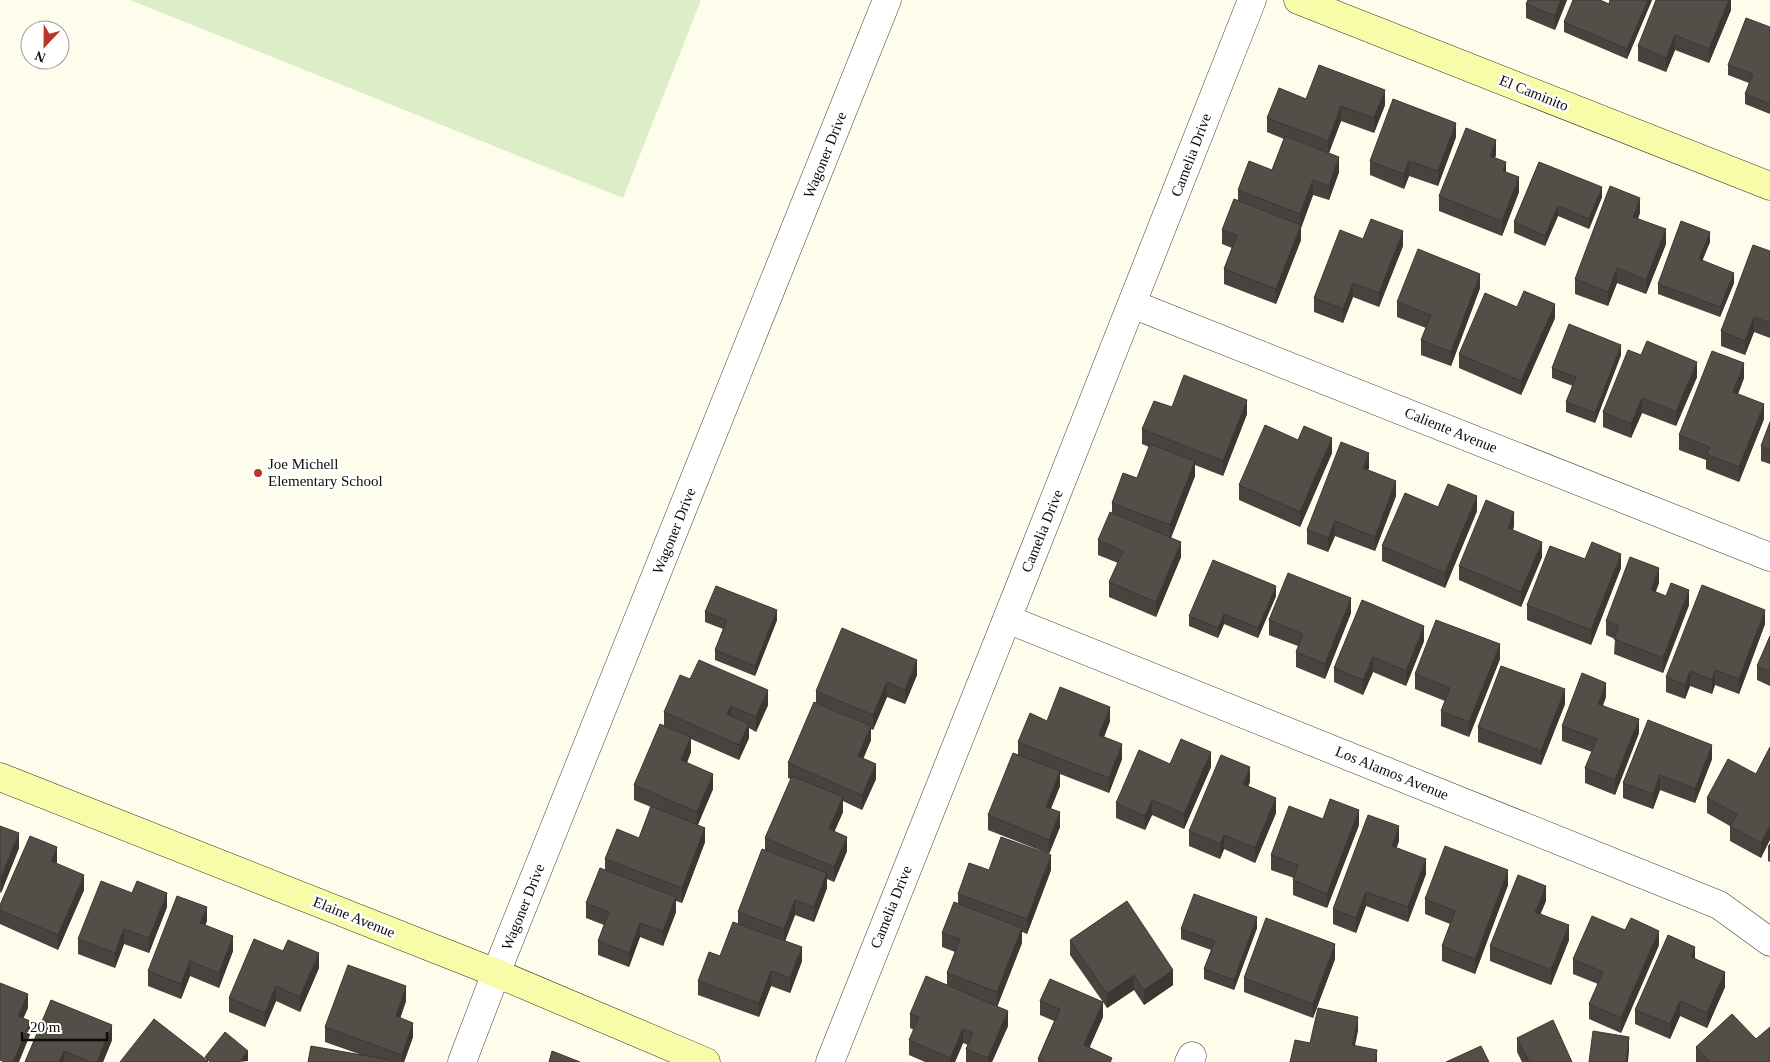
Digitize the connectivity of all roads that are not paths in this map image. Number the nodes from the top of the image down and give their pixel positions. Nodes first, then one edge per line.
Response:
1 (887, 0) edge
2 (1252, 0) edge
3 (1298, 0) edge
4 (1770, 186) edge
5 (1132, 304) junction
6 (1770, 557) edge
7 (1007, 619) junction
8 (0, 777) edge
9 (1770, 942) edge
10 (496, 973) junction
11 (462, 1062) edge
12 (706, 1062) edge
13 (830, 1062) edge

1 - 10 street, Wagoner Drive
2 - 5 street, Camelia Drive
3 - 4 street, El Caminito
5 - 6 street, Caliente Avenue
5 - 7 street, Camelia Drive
7 - 9 street, Los Alamos Avenue
7 - 13 street, Camelia Drive
8 - 10 street, Elaine Avenue
10 - 11 street, Wagoner Drive
10 - 12 street, Elaine Avenue

